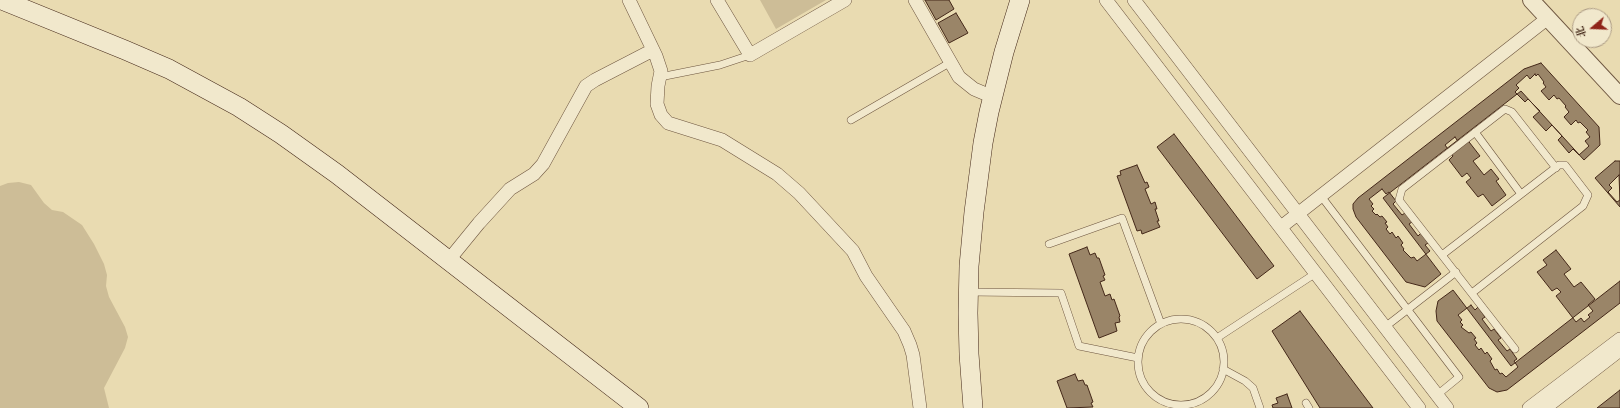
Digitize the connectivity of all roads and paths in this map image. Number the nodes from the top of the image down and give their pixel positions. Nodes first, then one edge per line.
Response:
1 (2, 0) edge
2 (629, 0) edge
3 (717, 0) edge
4 (846, 0) edge
5 (915, 0) edge
6 (1020, 0) edge
7 (1106, 0) edge
8 (1134, 0) edge
9 (1531, 0) edge
10 (0, 11) edge
11 (1548, 18) junction
12 (653, 50) junction
13 (750, 55) junction
14 (950, 62) junction
15 (660, 77) junction
16 (1620, 96) edge
17 (993, 98) junction
18 (851, 120) dead end
19 (1475, 132) junction
20 (1556, 168) junction
21 (1521, 194) junction
22 (1321, 196) junction
23 (1298, 214) junction
24 (1281, 227) junction
25 (1049, 244) dead end
26 (1442, 255) junction
27 (448, 260) junction
28 (1456, 272) junction
29 (1316, 273) junction
30 (969, 292) junction
31 (1472, 293) junction
32 (1408, 310) junction
33 (1161, 324) junction
34 (1385, 327) junction
35 (1217, 338) junction
36 (1620, 338) edge
37 (1515, 349) dead end
38 (1620, 350) edge
39 (1138, 358) junction
40 (1223, 369) junction
41 (1437, 395) junction
42 (1166, 405) edge
43 (1183, 406) edge
44 (621, 408) edge
45 (639, 408) edge
46 (920, 408) edge
47 (973, 408) edge
48 (1260, 408) edge
49 (1419, 408) edge
50 (1447, 408) edge
51 (1529, 408) edge
52 (1545, 408) edge

1 - 27 main road
2 - 12 street
3 - 13 street
4 - 13 street
5 - 14 street
6 - 17 main road
7 - 24 street
8 - 23 street
9 - 11 street
10 - 44 main road
11 - 16 street
11 - 22 street
12 - 15 street
12 - 27 street
13 - 15 lane
14 - 17 street
14 - 18 lane
15 - 46 street
17 - 30 main road
19 - 20 lane
19 - 21 lane
19 - 26 lane
20 - 21 lane
20 - 31 lane
21 - 26 lane
22 - 23 street
22 - 32 lane
23 - 24 street
23 - 34 street
24 - 29 street
25 - 33 lane
26 - 28 lane
27 - 45 main road
28 - 31 lane
28 - 32 lane
29 - 35 lane
29 - 49 street
30 - 39 lane
30 - 47 main road
31 - 37 lane
32 - 34 lane
32 - 41 lane
33 - 35 lane
33 - 39 lane
34 - 41 street
35 - 40 lane
36 - 51 street
38 - 52 street
39 - 42 lane
40 - 43 lane
40 - 48 lane
41 - 50 street
42 - 43 lane

